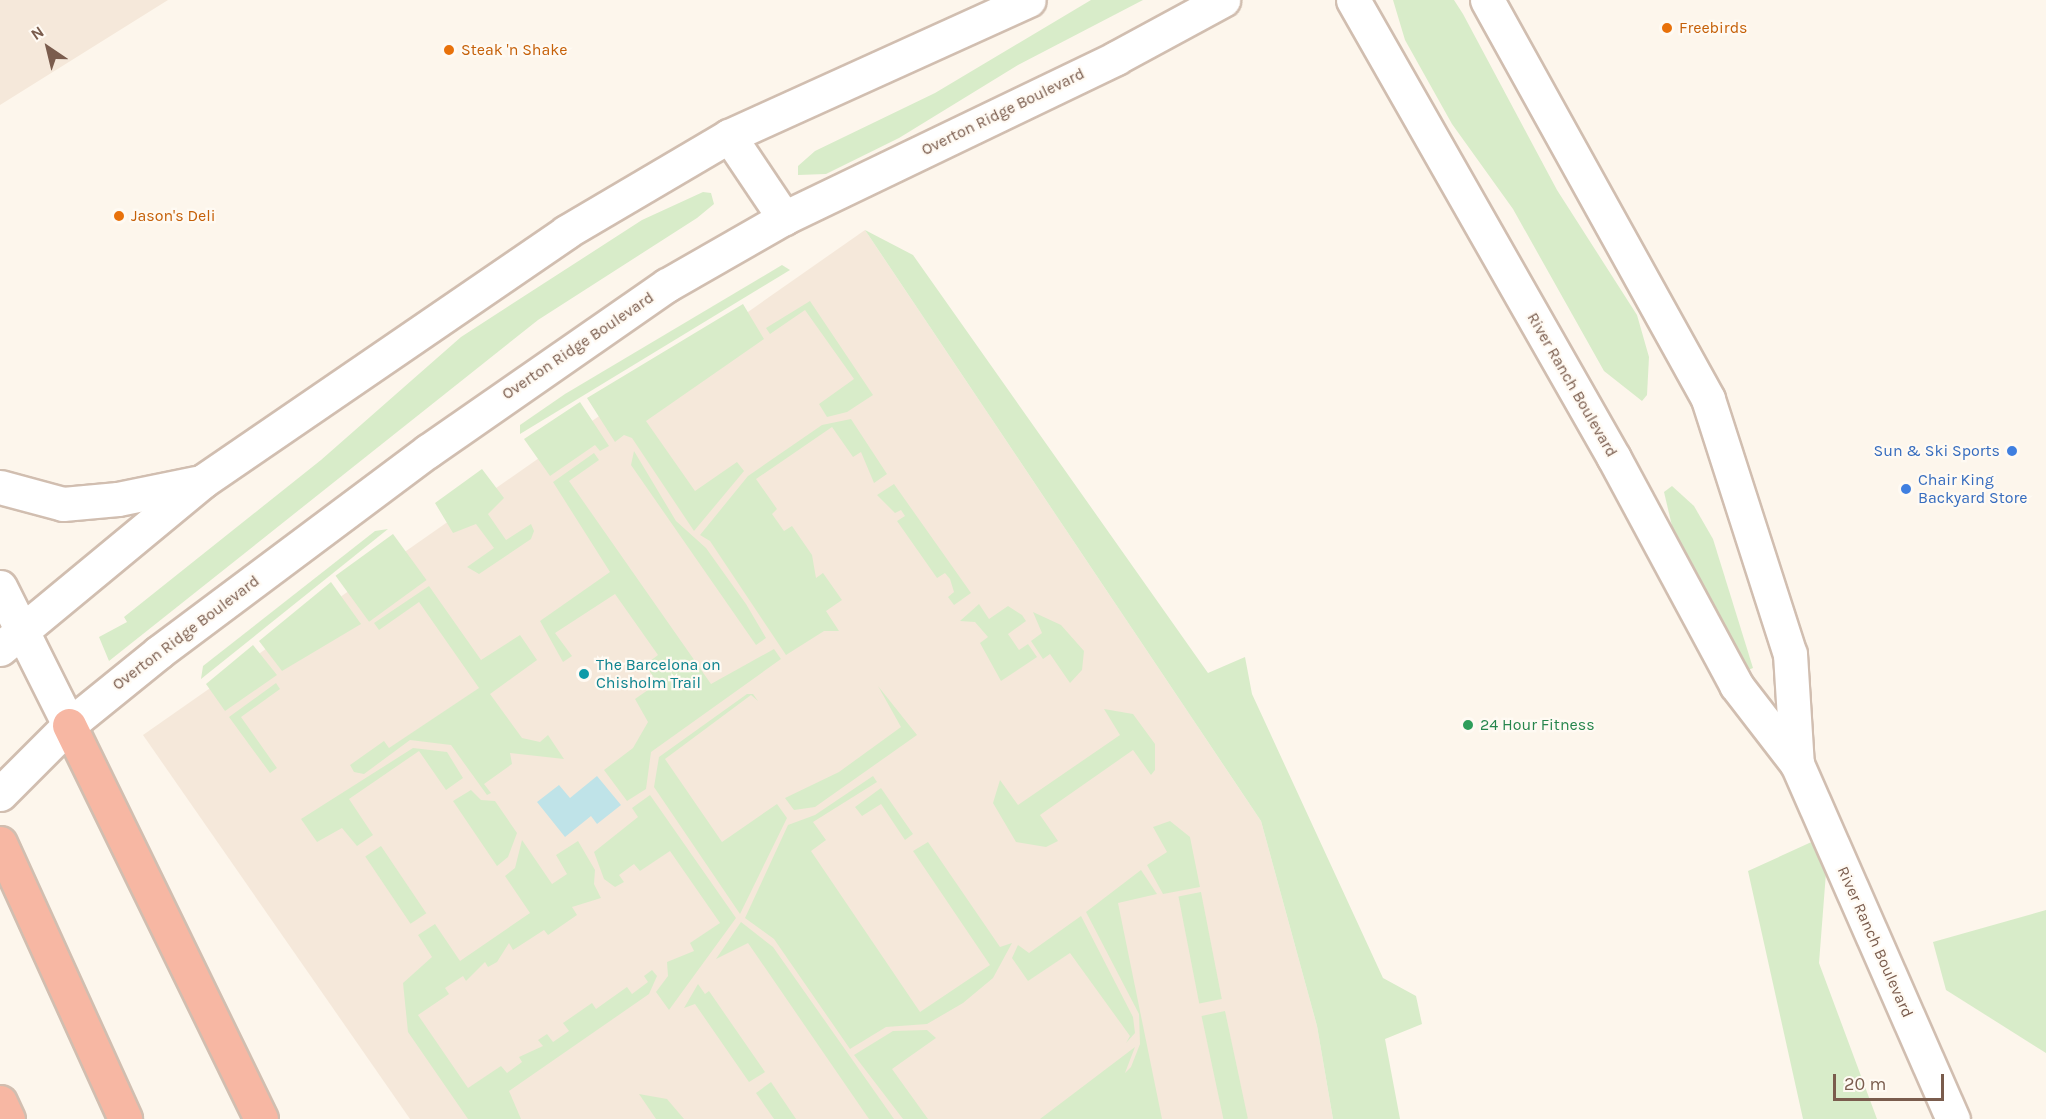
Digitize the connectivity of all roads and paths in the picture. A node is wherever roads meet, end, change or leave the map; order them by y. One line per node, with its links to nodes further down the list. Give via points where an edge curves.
1 (1029, 0): 5 (street)
2 (1223, 0): 6 (street, Overton Ridge Boulevard, via 1116,58)
3 (1353, 0): 12 (street, River Ranch Boulevard, via 1614,458 1736,685)
4 (1487, 0): 12 (street, River Ranch Boulevard, via 1708,399 1790,654)
5 (729, 136): 6 (street); 7 (street, via 454,304)
6 (784, 218): 11 (street, Overton Ridge Boulevard, via 667,285 541,370 159,651)
7 (203, 481): 8 (street, via 118,499 63,504); 10 (street)
8 (0, 487)
9 (0, 587): 10 (street)
10 (10, 639): 11 (street)
11 (69, 725): 13 (street, Overton Ridge Boulevard); 18 (highway)
12 (1797, 764): 19 (street, River Ranch Boulevard)
13 (0, 794)
14 (0, 843): 17 (highway)
15 (0, 1102): 16 (highway)
16 (9, 1119)
17 (125, 1119)
18 (261, 1119)
19 (1953, 1119)

